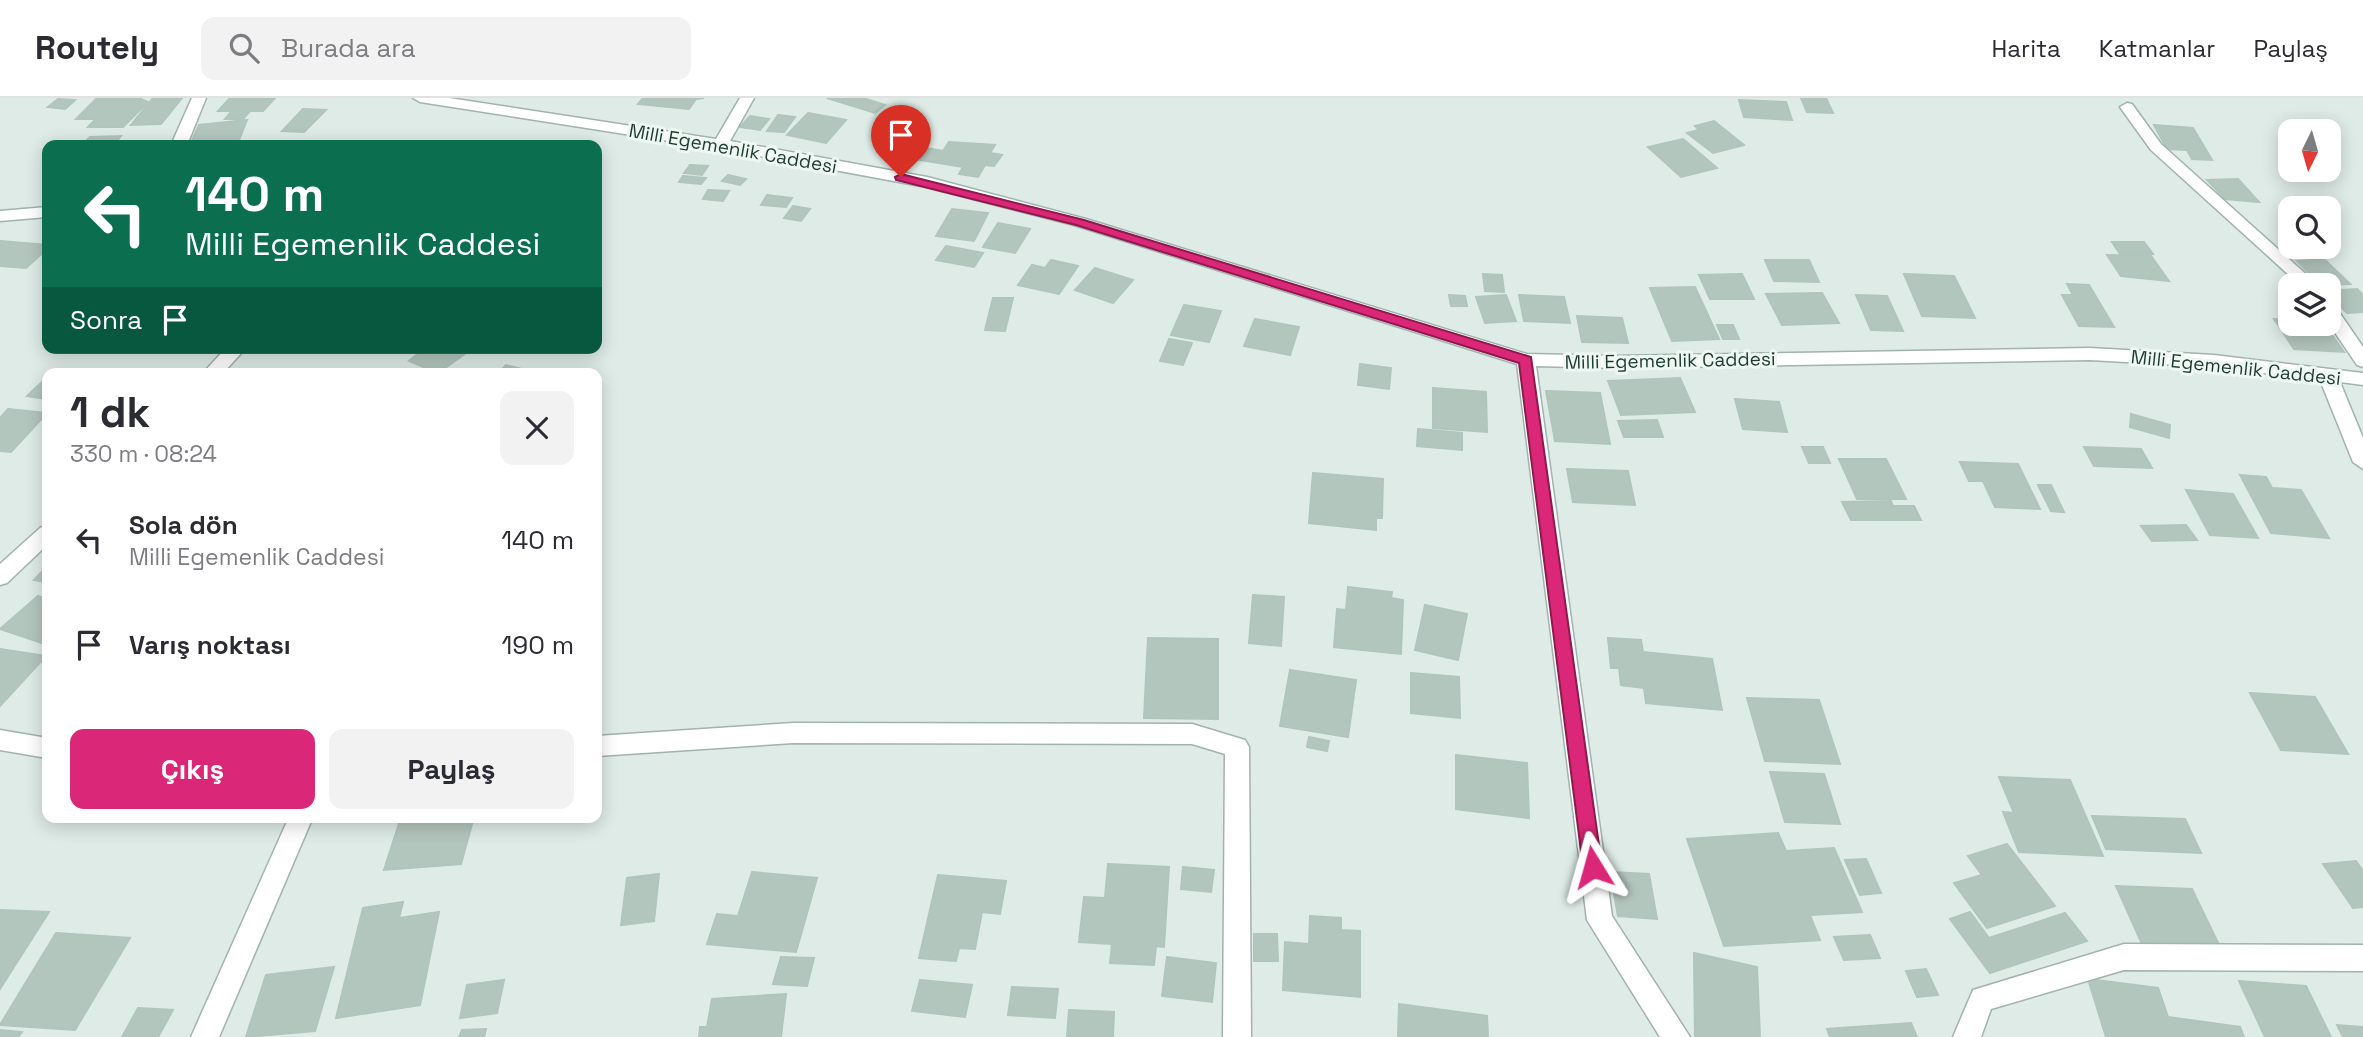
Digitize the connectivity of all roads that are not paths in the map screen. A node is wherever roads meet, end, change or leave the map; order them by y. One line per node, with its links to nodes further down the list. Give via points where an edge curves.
1 (199, 98): 5 (street)
2 (420, 98): 6 (street, Milli Egemenlik Caddesi)
3 (747, 98): 6 (street)
4 (2127, 107): 9 (street, via 2156,147)
5 (181, 140)
6 (720, 144): 12 (street, Milli Egemenlik Caddesi, via 926,182 1080,222)
7 (42, 212): 8 (street)
8 (0, 216)
9 (2297, 273)
10 (2341, 328): 13 (street)
11 (231, 354): 14 (street)
12 (1526, 360): 15 (street, Milli Egemenlik Caddesi, via 2090,354 2214,361); 27 (street, via 1600,920)
13 (2363, 360)
14 (217, 368)
15 (2328, 376): 16 (street, Milli Egemenlik Caddesi); 17 (street)
16 (2363, 379)
17 (2363, 462)
18 (42, 538): 19 (street)
19 (0, 577)
20 (0, 740): 22 (street)
21 (602, 746): 26 (street, via 793,733 1165,733 1192,734 1237,747)
22 (42, 747)
23 (298, 823): 25 (street)
24 (2363, 958): 28 (street, via 2124,957 1982,999)
25 (205, 1037)
26 (1237, 1037)
27 (1676, 1037)
28 (1967, 1037)

